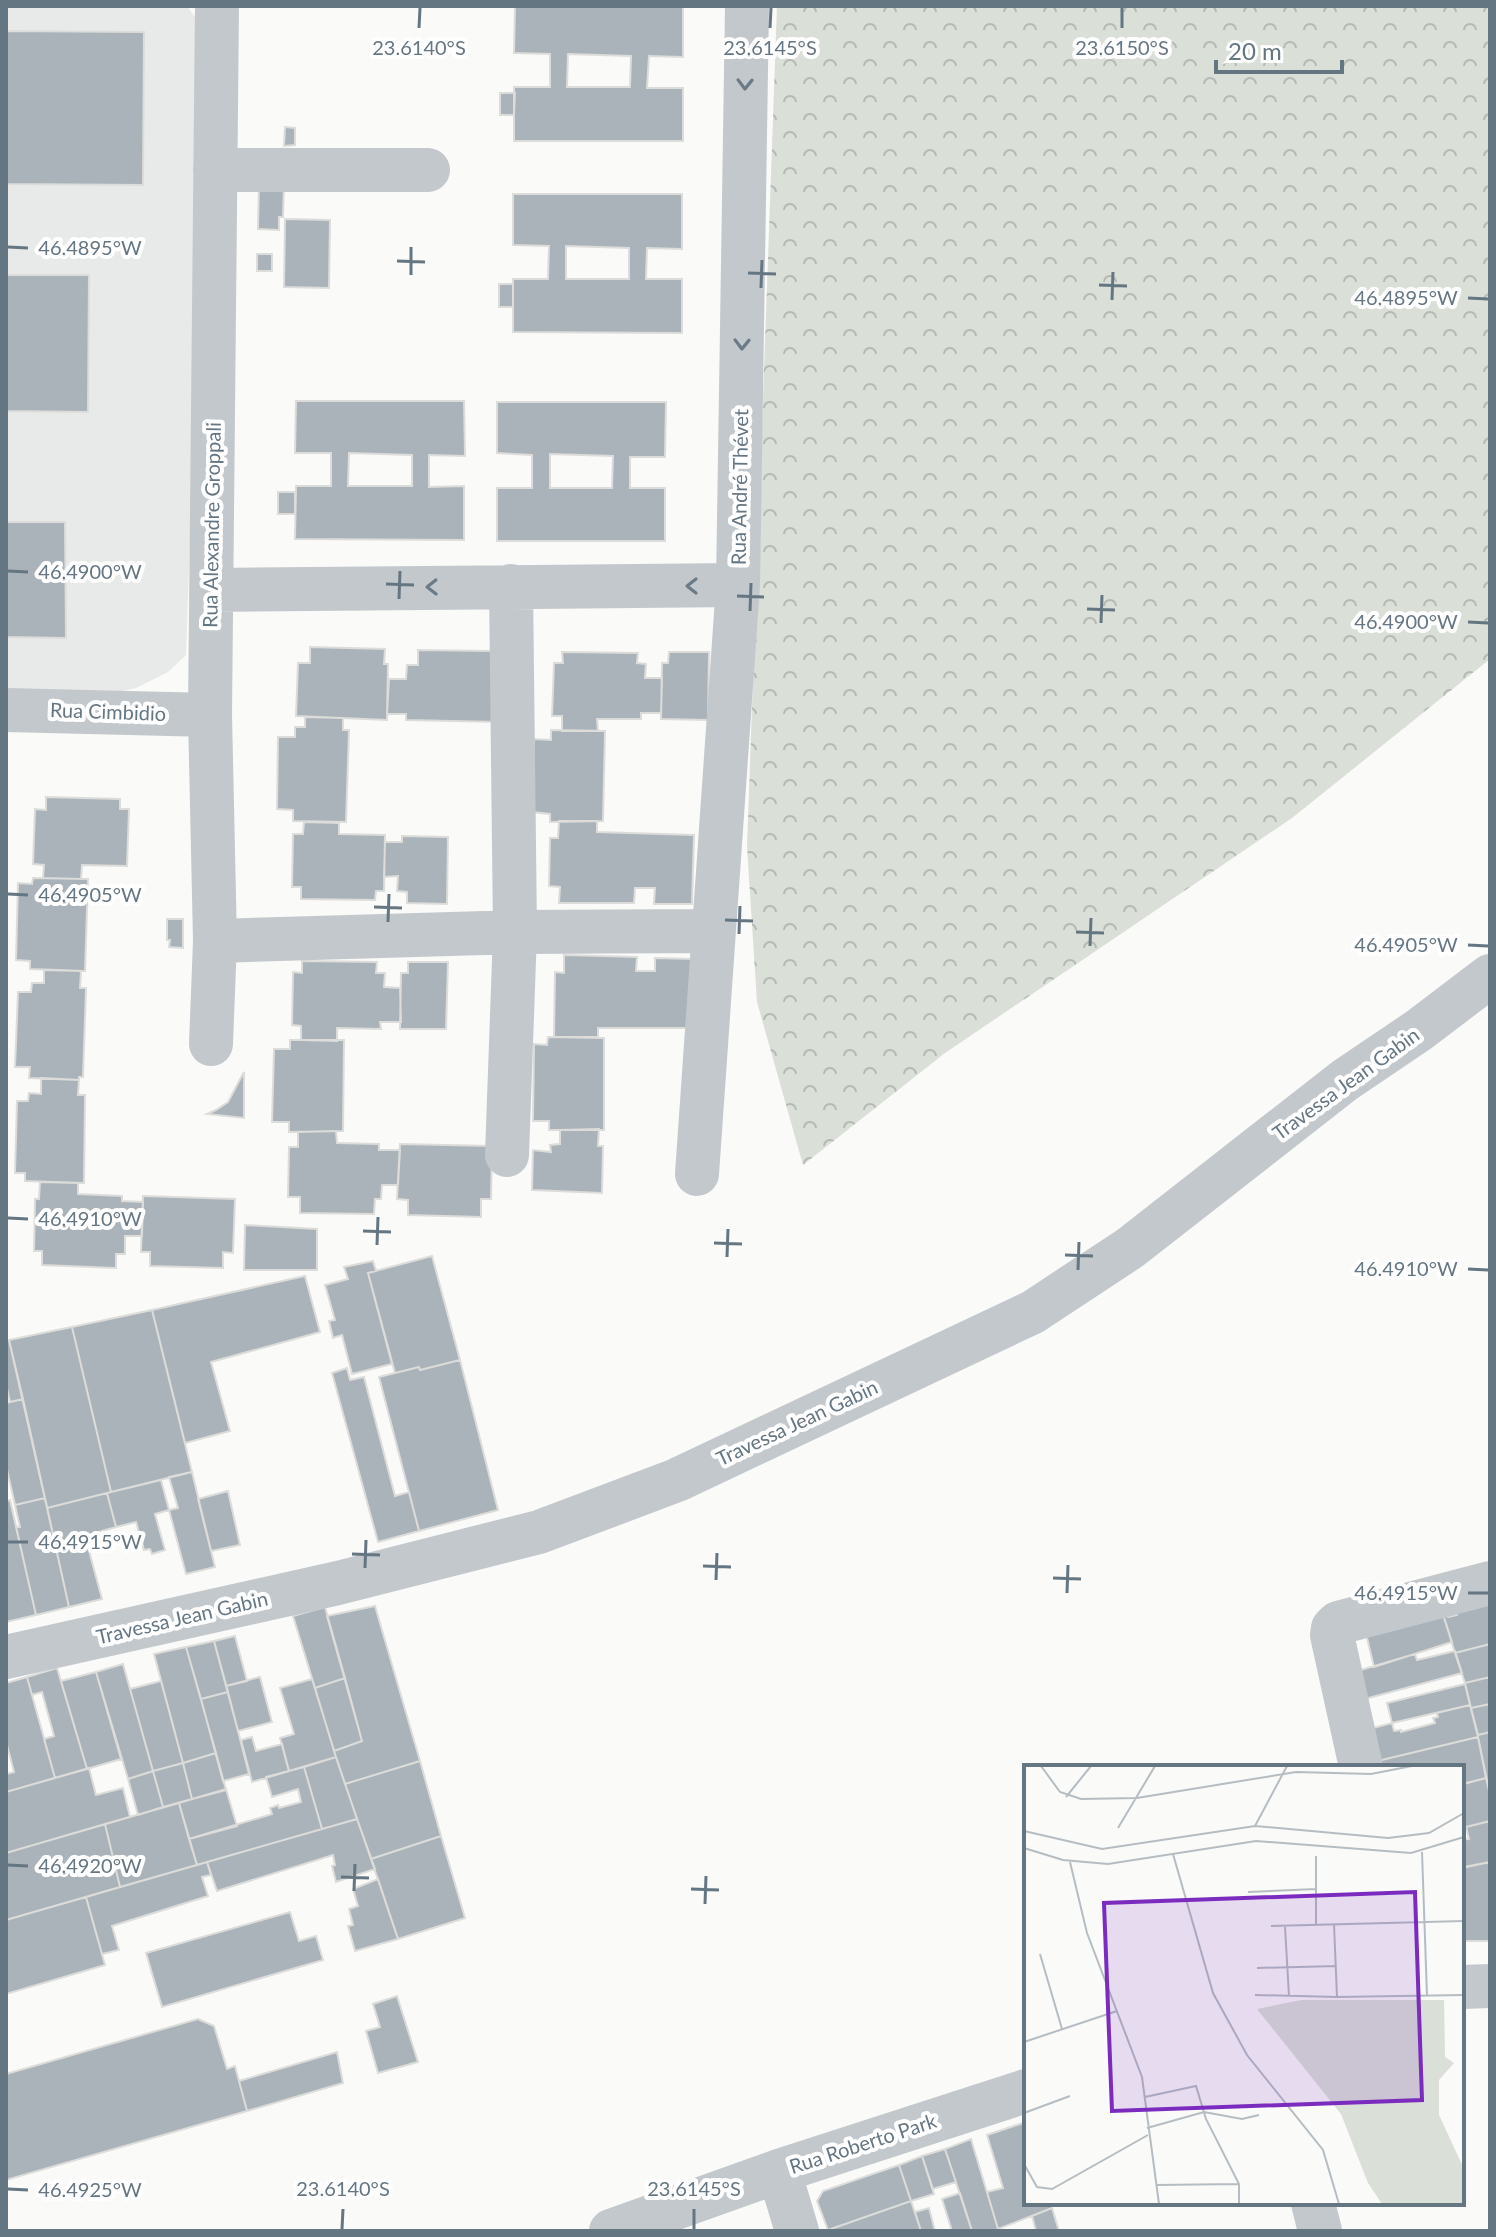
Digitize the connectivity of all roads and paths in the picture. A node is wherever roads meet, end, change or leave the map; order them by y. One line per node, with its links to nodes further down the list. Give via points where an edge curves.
1 (217, 6): 3 (street, Rua Alexandre Groppali)
2 (747, 6): 5 (street, Rua André Thévet, one-way to 5)
3 (215, 170): 4 (street); 7 (street, Rua Alexandre Groppali)
4 (428, 170)
5 (738, 585): 6 (street, Rua André Thévet, one-way to 6); 10 (street)
6 (511, 586): 7 (street, Rua André Thévet, one-way to 7); 11 (street)
7 (212, 590): 9 (street, Rua Alexandre Groppali)
8 (6, 710): 9 (street, Rua Cimbidio)
9 (210, 715): 12 (street, Rua Alexandre Groppali)
10 (713, 931): 11 (street); 16 (street)
11 (515, 932): 12 (street); 15 (street)
12 (215, 941): 14 (street, Rua Alexandre Groppali)
13 (1490, 976): 18 (street, Travessa Jean Gabin, via 1345,1080 1130,1248 1033,1312 690,1473 539,1532)
14 (211, 1044)
15 (507, 1155)
16 (697, 1174)
17 (1490, 1583): 19 (street, via 1333,1628)
18 (6, 1657)
19 (1361, 1765)
20 (1490, 1986): 21 (street)
21 (1464, 1987)
22 (1024, 2092): 23 (street, Rua Roberto Park)
23 (779, 2171): 25 (street, Rua Roberto Park); 26 (street)
24 (1314, 2205): 27 (street)
25 (611, 2231)
26 (797, 2231)
27 (1320, 2231)

